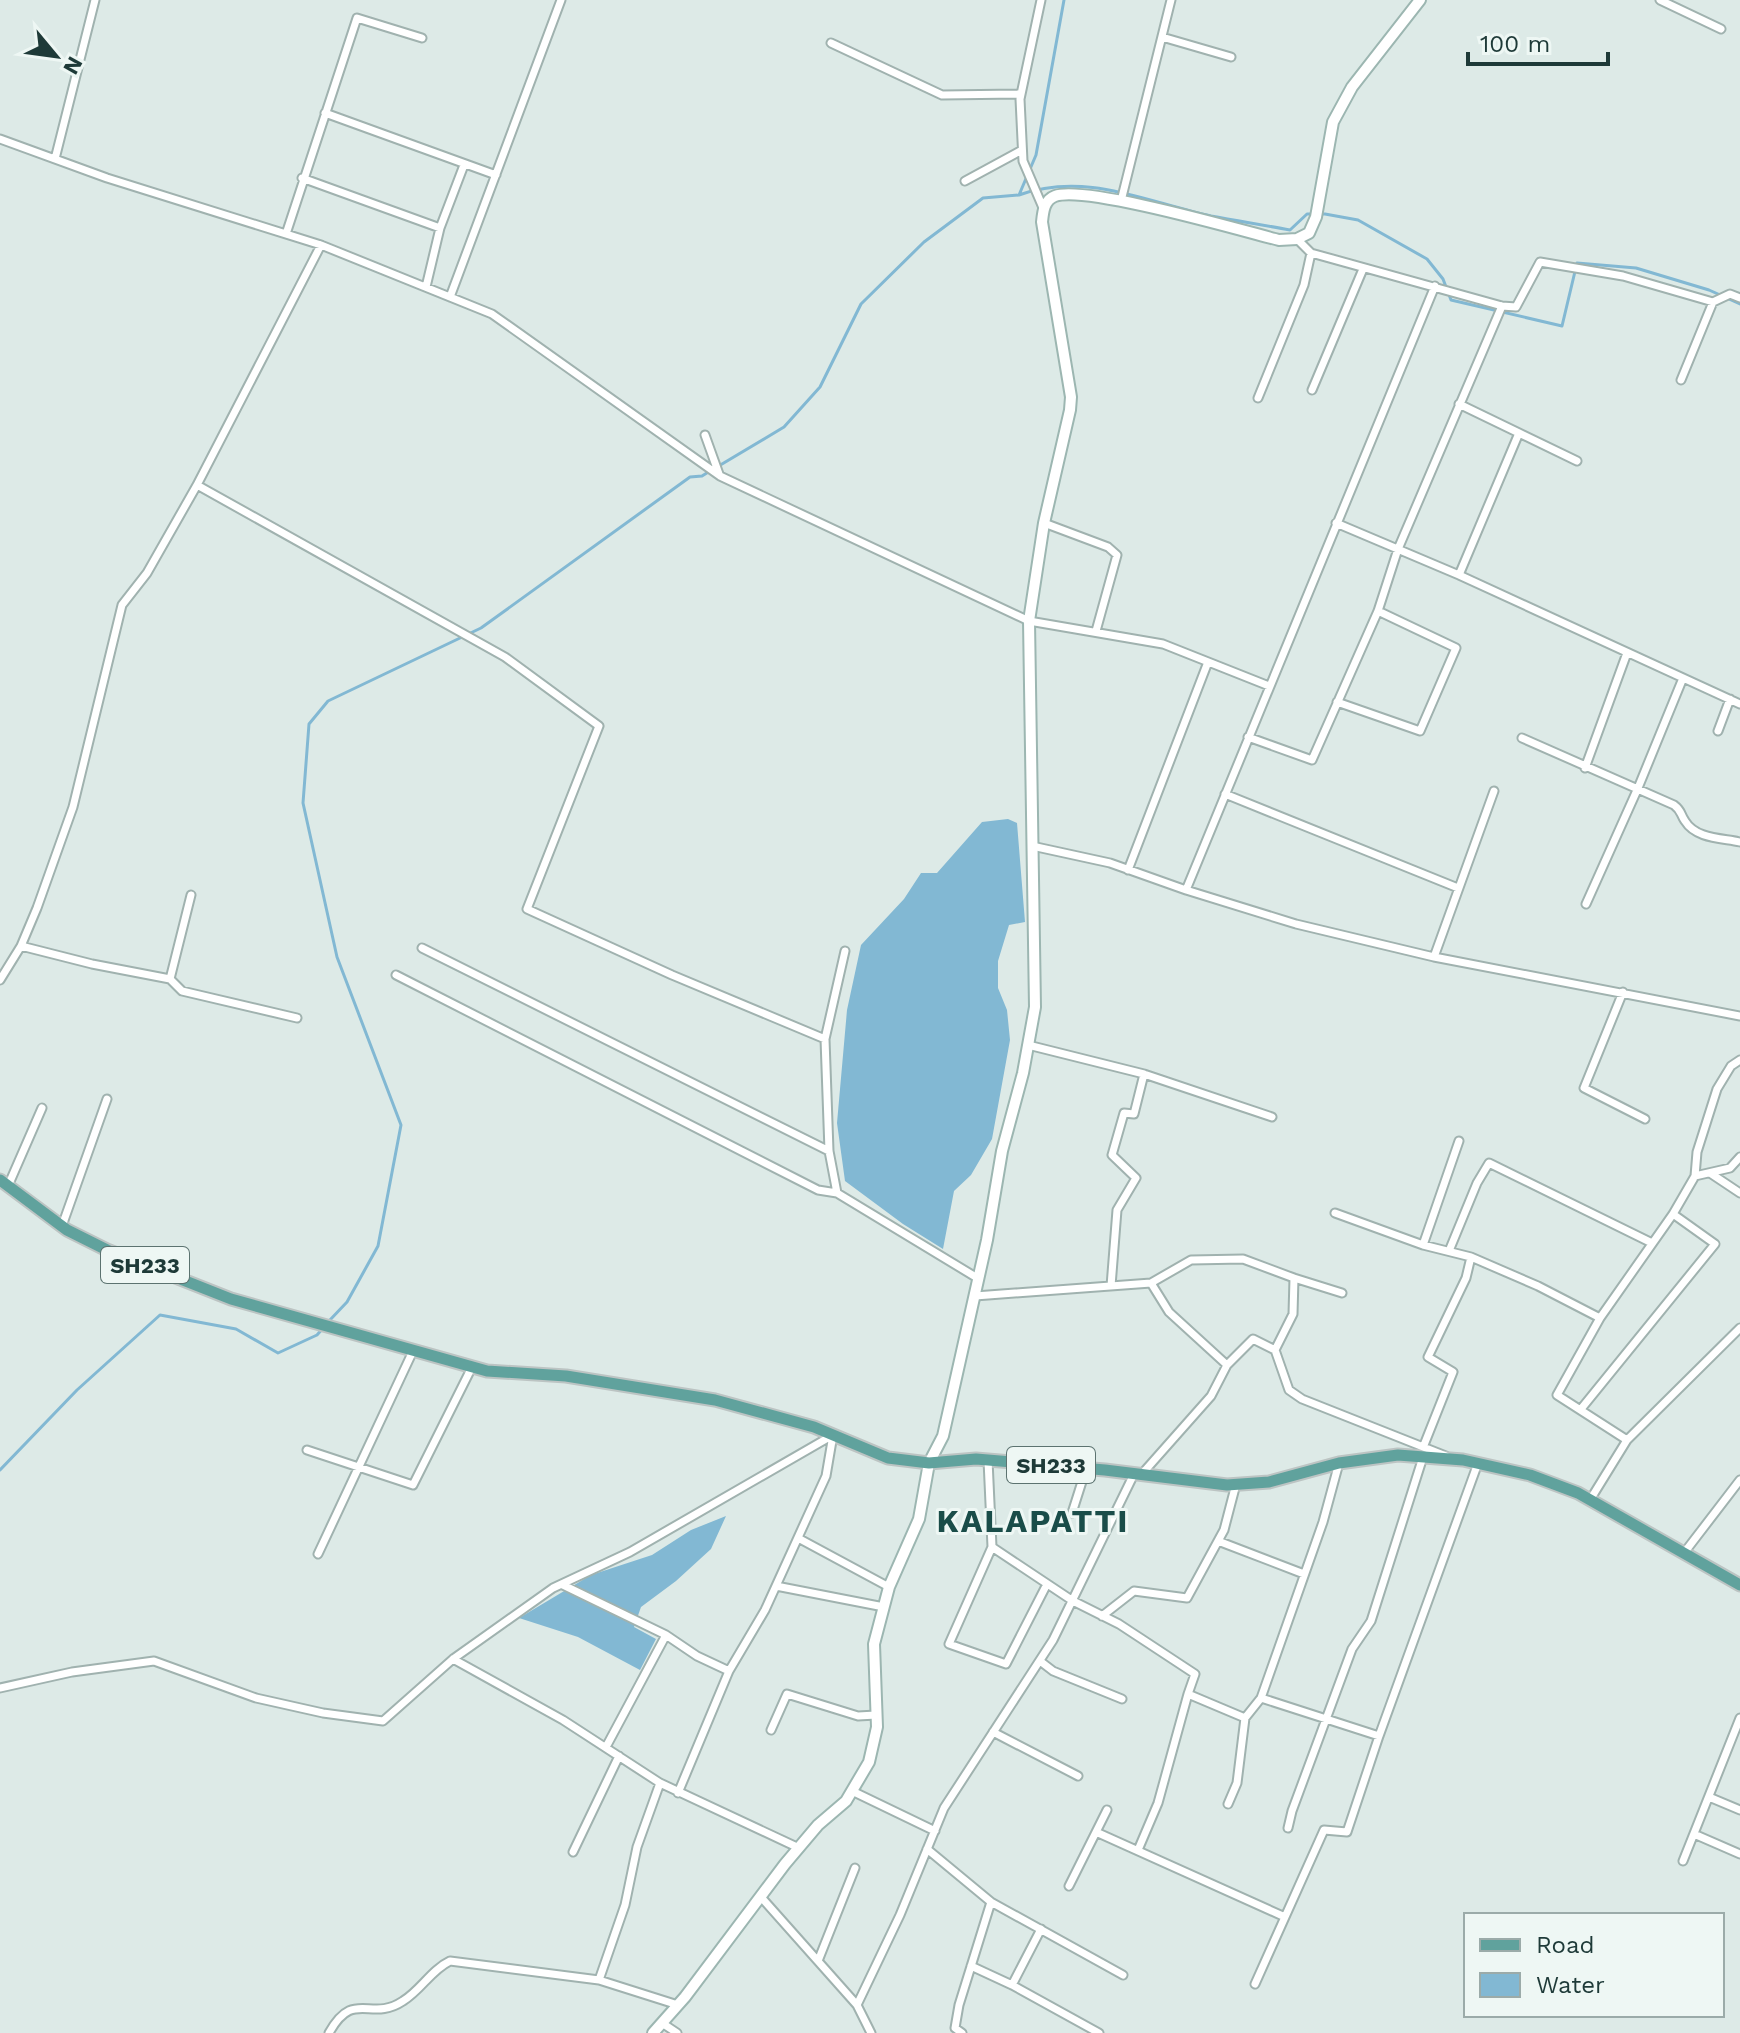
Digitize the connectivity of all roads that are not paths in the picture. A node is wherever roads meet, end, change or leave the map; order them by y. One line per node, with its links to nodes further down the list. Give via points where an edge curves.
1 (95, 0): 16 (street)
2 (561, 0): 18 (street)
3 (1041, 0): 12 (street)
4 (1171, 0): 8 (street)
5 (1420, 0): 25 (main road, via 1352,87 1333,122 1316,213 1309,233)
6 (1660, 0): 7 (street)
7 (1721, 29)
8 (1162, 37): 11 (street); 21 (street)
9 (422, 38): 13 (street, via 357,18)
10 (831, 43): 12 (street, via 942,95)
11 (1231, 57)
12 (1020, 94): 15 (street)
13 (325, 113): 17 (street); 19 (street)
14 (0, 139): 16 (street)
15 (1022, 150): 20 (street); 22 (street)
16 (55, 159): 24 (street)
17 (464, 165): 18 (street); 23 (street)
18 (496, 175): 31 (street)
19 (302, 178): 23 (street); 24 (street)
20 (965, 181)
21 (1122, 195): 22 (main road, via 1057,195); 25 (main road, via 1279,240)
22 (1044, 210): 44 (main road, via 1071,397)
23 (440, 228): 29 (street)
24 (286, 234): 26 (street)
25 (1297, 239): 27 (street)
26 (321, 245): 29 (street); 43 (street)
27 (1311, 253): 28 (street); 37 (street, via 1304,285)
28 (1363, 269): 30 (street); 36 (street)
29 (426, 287): 31 (street)
30 (1439, 287): 34 (street); 45 (street)
31 (450, 297): 42 (street, via 492,314)
32 (1740, 298): 33 (street)
33 (1716, 300): 34 (street, via 1540,262 1516,307); 35 (street)
34 (1500, 309): 38 (street)
35 (1681, 380)
36 (1312, 390)
37 (1258, 398)
38 (1459, 404): 39 (street); 46 (street)
39 (1519, 433): 41 (street); 47 (street)
40 (705, 435): 42 (street)
41 (1577, 461)
42 (719, 475): 49 (street)
43 (197, 485): 72 (street, via 147,573 122,605 73,807); 82 (street, via 505,657 599,726 527,909)
44 (1044, 523): 49 (main road); 50 (street, via 1117,555)
45 (1336, 523): 46 (street); 54 (street)
46 (1398, 549): 47 (street); 48 (street)
47 (1459, 575): 51 (street)
48 (1378, 611): 56 (street); 56 (street, via 1456,648 1420,731)
49 (1029, 621): 50 (street); 66 (main road)
50 (1096, 631): 52 (street, via 1163,644)
51 (1627, 653): 53 (street); 61 (street)
52 (1208, 662): 54 (street); 67 (street)
53 (1683, 678): 55 (street); 62 (street)
54 (1269, 686): 59 (street)
55 (1730, 699): 57 (street); 58 (street)
56 (1337, 702): 59 (street, via 1312,760)
57 (1740, 704)
58 (1718, 731)
59 (1248, 737): 64 (street)
60 (1522, 738): 61 (street)
61 (1585, 768): 62 (street)
62 (1638, 788): 65 (street, via 1682,810 1685,822 1696,831); 71 (street)
63 (1494, 791): 68 (street)
64 (1225, 794): 68 (street); 69 (street)
65 (1740, 842)
66 (1032, 846): 67 (street); 83 (main road, via 1035,1007)
67 (1128, 870): 69 (street)
68 (1458, 888): 75 (street)
69 (1186, 890): 75 (street, via 1296,924)
70 (191, 895): 77 (street)
71 (1586, 904)
72 (21, 946): 77 (street); 78 (street)
73 (422, 948): 91 (street)
74 (845, 951): 82 (street)
75 (1434, 957): 79 (street)
76 (396, 975): 96 (street, via 818,1190)
77 (170, 979): 81 (street, via 182,991)
78 (0, 980)
79 (1623, 992): 80 (street); 89 (street, via 1584,1088)
80 (1740, 1016)
81 (297, 1018)
82 (825, 1039): 91 (street)
83 (1028, 1045): 85 (street); 106 (main road)
84 (1740, 1060): 94 (street, via 1717,1089)
85 (1144, 1074): 88 (street); 108 (street, via 1134,1114 1124,1113 1112,1155 1136,1178 1117,1210)
86 (107, 1099): 100 (street)
87 (42, 1108): 95 (street)
88 (1272, 1117)
89 (1645, 1119)
90 (1459, 1141): 102 (street)
91 (829, 1151): 96 (street)
92 (1740, 1157): 93 (street, via 1730,1168)
93 (1710, 1173): 94 (street); 97 (street)
94 (1695, 1176): 99 (street)
95 (4, 1183): 100 (main road, SH233)
96 (837, 1193): 106 (street)
97 (1740, 1193)
98 (1335, 1213): 102 (street)
99 (1673, 1214): 101 (street); 117 (street, via 1715,1244)
100 (62, 1226): 114 (main road, SH233, via 107,1250 231,1299)
101 (1652, 1243): 103 (street, via 1489,1163); 111 (street)
102 (1423, 1245): 103 (street)
103 (1449, 1251): 104 (street)
104 (1471, 1257): 111 (street); 121 (street, via 1428,1357 1453,1372)
105 (1294, 1278): 107 (street, via 1243,1259 1191,1260); 109 (street); 113 (street, via 1293,1314)
106 (979, 1279): 110 (main road)
107 (1151, 1283): 108 (street); 115 (street, via 1169,1312)
108 (1111, 1286): 110 (street)
109 (1342, 1293)
110 (975, 1296): 123 (main road, via 943,1436)
111 (1600, 1318): 117 (street, via 1557,1395)
112 (1740, 1328): 119 (street)
113 (1275, 1350): 115 (street, via 1253,1339); 121 (street, via 1289,1390 1302,1399)
114 (413, 1351): 116 (main road, SH233); 126 (street)
115 (1227, 1365): 128 (street, via 1211,1396)
116 (472, 1367): 118 (main road, SH233, via 715,1400); 126 (street, via 413,1485)
117 (1581, 1409): 119 (street)
118 (833, 1435): 123 (main road, SH233, via 888,1458); 133 (street, via 826,1476); 140 (street)
119 (1627, 1440): 131 (street)
120 (307, 1450): 126 (street)
121 (1423, 1451): 124 (main road, SH233); 125 (main road, SH233); 158 (street, via 1371,1621 1352,1649)
122 (988, 1460): 123 (main road, SH233); 127 (main road, SH233); 135 (street)
123 (929, 1463): 143 (main road, via 919,1519)
124 (1339, 1463): 130 (main road, SH233, via 1269,1482); 138 (street)
125 (1478, 1463): 131 (main road, SH233, via 1530,1475); 161 (street)
126 (358, 1469): 137 (street)
127 (1086, 1469): 128 (main road, SH233); 132 (street)
128 (1138, 1474): 130 (main road, SH233); 144 (street)
129 (1740, 1480): 136 (street)
130 (1236, 1484): 134 (street)
131 (1590, 1500): 136 (main road, SH233)
132 (1072, 1513)
133 (798, 1538): 142 (street); 143 (street)
134 (1218, 1541): 138 (street); 146 (street, via 1187,1598 1134,1591)
135 (992, 1547): 139 (street); 139 (street, via 949,1644 1006,1664)
136 (1684, 1553): 141 (main road, SH233)
137 (318, 1554)
138 (1304, 1574): 153 (street)
139 (1047, 1584): 144 (street)
140 (563, 1585): 147 (street); 148 (street)
141 (1740, 1585)
142 (776, 1586): 145 (street); 150 (street)
143 (889, 1587): 145 (main road)
144 (1073, 1601): 146 (street); 149 (street)
145 (884, 1607): 155 (main road, via 874,1644)
146 (1102, 1616): 152 (street, via 1195,1674)
147 (666, 1635): 150 (street); 162 (street)
148 (453, 1659): 151 (street, via 383,1721 256,1698 154,1661); 162 (street)
149 (1040, 1661): 154 (street); 160 (street)
150 (729, 1671): 167 (street)
151 (0, 1688)
152 (1188, 1694): 156 (street); 178 (street, via 1158,1803)
153 (1261, 1698): 156 (street); 158 (street)
154 (1122, 1699)
155 (876, 1715): 159 (street, via 858,1716 787,1694); 166 (main road, via 869,1762)
156 (1245, 1718): 169 (street, via 1237,1783)
157 (1740, 1718): 168 (street)
158 (1326, 1719): 161 (street); 172 (street)
159 (771, 1730)
160 (993, 1732): 164 (street); 173 (street)
161 (1379, 1736): 186 (street, via 1347,1832 1324,1830)
162 (606, 1747): 163 (street)
163 (619, 1756): 165 (street); 179 (street)
164 (1078, 1776)
165 (660, 1783): 167 (street); 191 (street)
166 (852, 1791): 173 (street); 176 (main road)
167 (678, 1793): 176 (street)
168 (1709, 1797): 171 (street); 175 (street)
169 (1228, 1804)
170 (1107, 1810): 174 (street)
171 (1740, 1810)
172 (1288, 1828)
173 (935, 1831): 177 (street)
174 (1096, 1832): 178 (street); 183 (street)
175 (1694, 1834): 180 (street); 181 (street)
176 (799, 1848): 184 (main road)
177 (927, 1849): 185 (street); 195 (street)
178 (1138, 1850): 186 (street)
179 (573, 1852)
180 (1740, 1854)
181 (1683, 1861)
182 (855, 1868): 188 (street)
183 (1069, 1886)
184 (761, 1897): 188 (street); 194 (main road)
185 (991, 1902): 187 (street); 189 (street)
186 (1285, 1917): 192 (street)
187 (1041, 1929): 190 (street); 193 (street)
188 (818, 1961): 195 (street)
189 (971, 1966): 193 (street); 197 (street)
190 (1123, 1975)
191 (599, 1980): 194 (street); 198 (street, via 450,1961 403,2002 381,2009 351,2008)
192 (1255, 1984)
193 (1012, 1985): 202 (street)
194 (678, 2005): 196 (main road)
195 (857, 2005): 201 (street)
196 (662, 2023): 199 (main road); 200 (street)
197 (957, 2031)
198 (329, 2033)
199 (653, 2033)
200 (677, 2033)
201 (871, 2033)
202 (1099, 2033)

